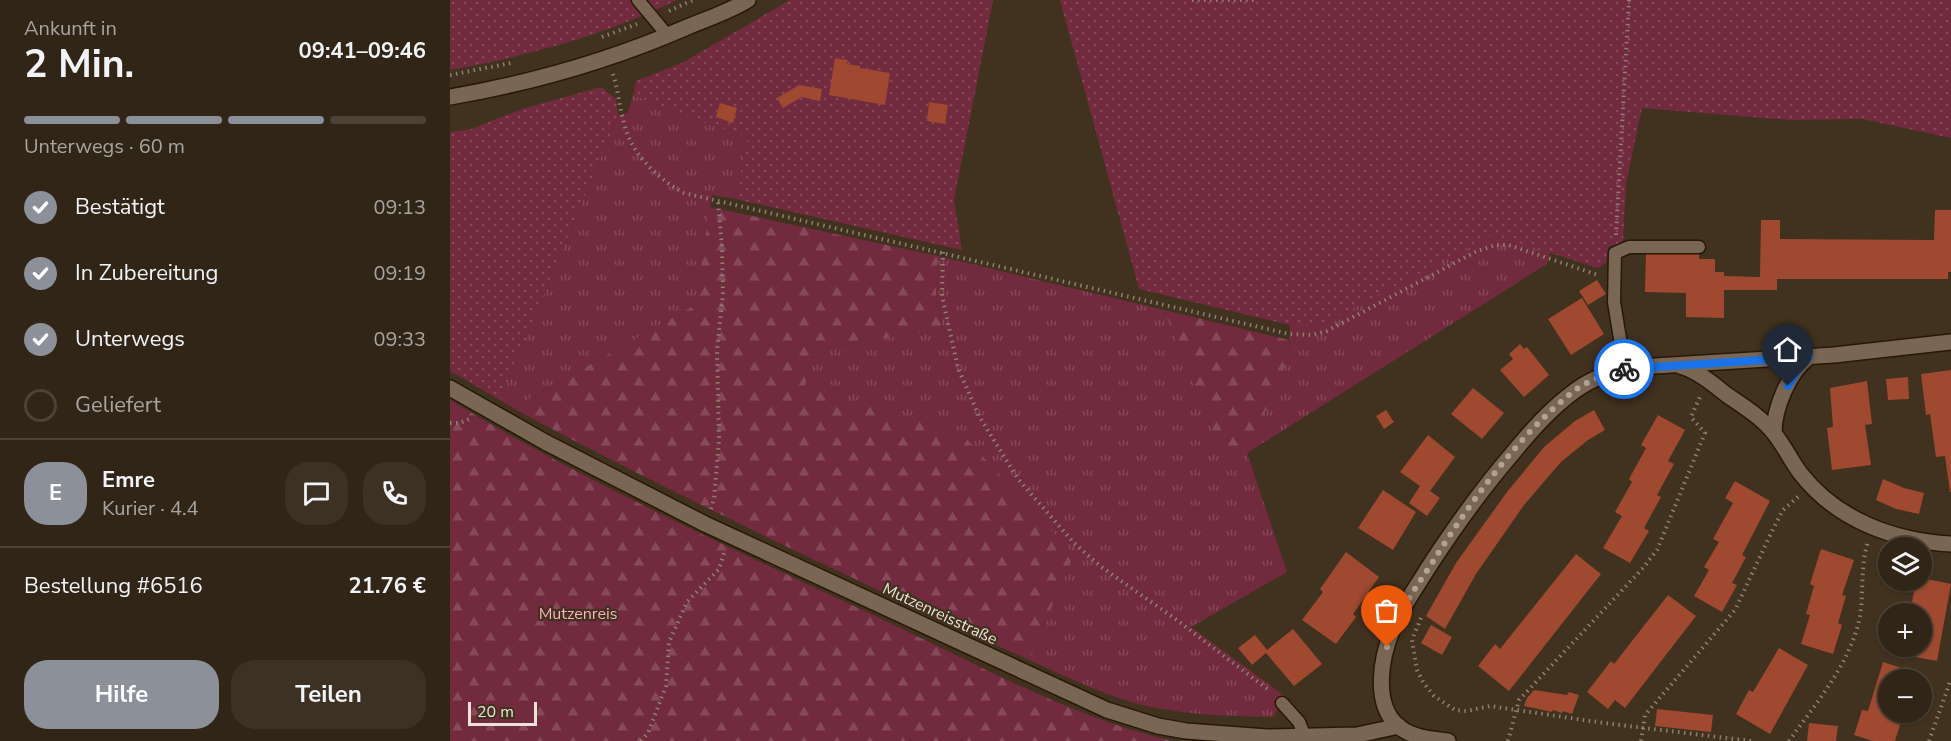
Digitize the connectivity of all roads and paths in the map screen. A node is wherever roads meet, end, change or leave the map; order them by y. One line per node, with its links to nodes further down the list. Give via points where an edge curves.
1 (638, 0): 7 (lane)
2 (693, 0): 7 (path)
3 (748, 0): 8 (street)
4 (1192, 0): 5 (path)
5 (1257, 0)
6 (1629, 0): 17 (path)
7 (653, 18): 8 (lane); 9 (path)
8 (668, 36): 10 (street)
9 (601, 38)
10 (608, 58): 13 (street, via 529,81); 14 (path, via 625,127 636,150 671,186)
11 (514, 62): 12 (path)
12 (450, 75)
13 (450, 97)
14 (718, 202): 16 (path); 27 (path, via 723,294 717,350 719,440 714,499)
15 (1699, 247): 17 (lane, via 1629,247)
16 (943, 252): 18 (path, via 1303,335 1327,331 1477,251 1496,245); 33 (path, via 942,296 958,368 979,416 1018,479 1074,543 1100,566)
17 (1615, 254): 18 (lane)
18 (1614, 281): 22 (lane)
19 (1951, 342): 20 (street)
20 (1809, 357): 21 (street); 25 (street, via 1784,394)
21 (1679, 365): 22 (street); 25 (street, via 1708,380)
22 (1625, 369): 31 (street, via 1576,390 1532,432 1476,497)
23 (450, 388): 27 (street, Mutzenreisstraße)
24 (1697, 405): 34 (path, via 1691,417 1705,433 1658,550 1537,679)
25 (1774, 433): 29 (street, via 1821,497 1858,522 1891,533)
26 (1795, 499): 36 (path, via 1773,528 1739,605 1645,715)
27 (705, 524): 28 (street, Mutzenreisstraße)
28 (729, 535): 37 (street, Mutzenreisstraße, via 1076,697 1132,719 1186,731); 38 (path, via 719,569 687,602 669,642 666,686)
29 (1951, 544)
30 (1866, 546): 43 (path, via 1861,608 1854,637 1837,672)
31 (1406, 605): 34 (path, via 1422,616 1413,636 1413,652 1419,675 1434,696 1461,711 1490,706); 35 (street, via 1392,632 1382,681 1387,712)
32 (1951, 679): 44 (path)
33 (1282, 703): 37 (lane, via 1299,722)
34 (1515, 710): 36 (path); 40 (path)
35 (1399, 726): 37 (street, Mutzenreisstraße, via 1357,735); 39 (street, via 1416,736)
36 (1643, 728): 41 (path); 42 (path)
37 (1305, 737)
38 (641, 741)
39 (1448, 741)
40 (1508, 741)
41 (1641, 741)
42 (1751, 741)
43 (1789, 741)
44 (1929, 741)

